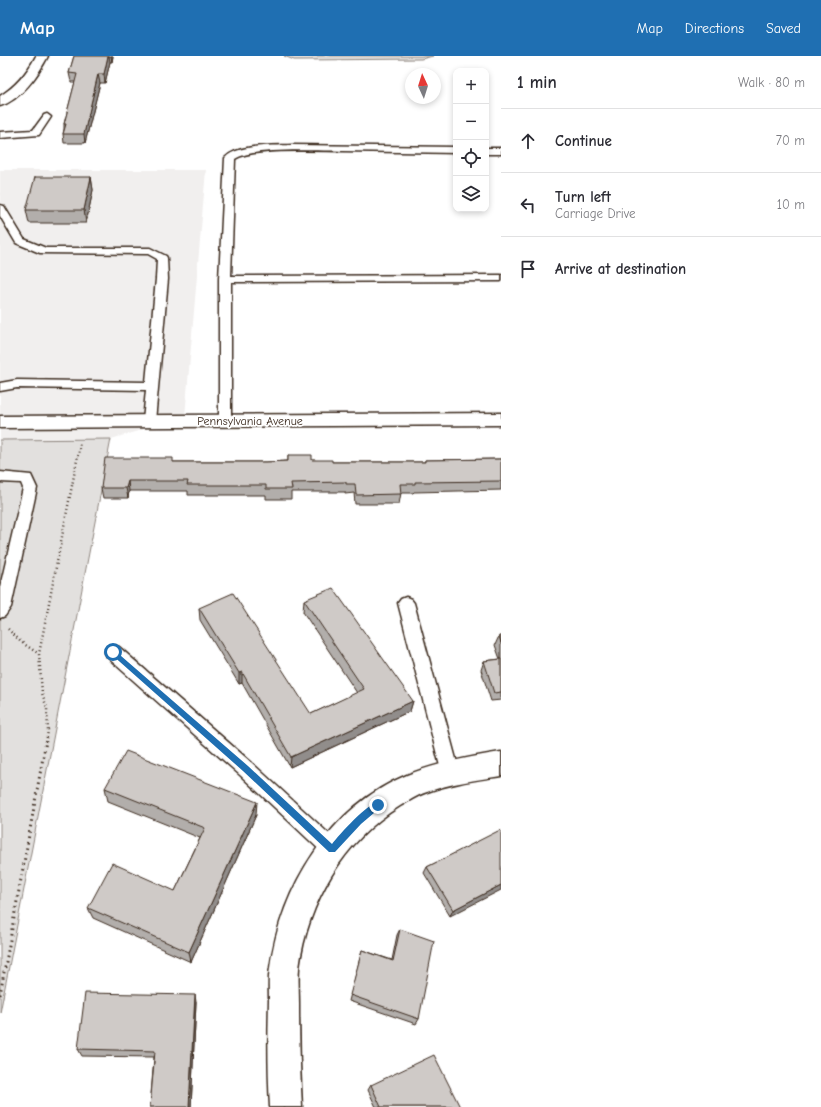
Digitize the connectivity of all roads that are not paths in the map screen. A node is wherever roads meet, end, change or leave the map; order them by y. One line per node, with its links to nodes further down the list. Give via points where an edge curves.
1 (42, 56): 2 (street, via 37,68 25,82)
2 (0, 102)
3 (47, 117): 4 (lane, via 36,133)
4 (0, 135)
5 (453, 150): 10 (lane, via 292,148 238,153 230,158)
6 (489, 151): 7 (lane)
7 (501, 151)
8 (0, 208): 11 (lane, via 20,241 44,251 150,251 162,258)
9 (501, 278): 10 (lane)
10 (225, 279): 15 (lane)
11 (152, 386): 12 (lane, via 17,384); 14 (lane)
12 (0, 387)
13 (501, 419): 15 (street, Pennsylvania Avenue)
14 (149, 421): 15 (street, Pennsylvania Avenue); 16 (street, Pennsylvania Avenue)
15 (225, 421)
16 (0, 422)
17 (0, 477): 19 (lane, via 26,478 30,488)
18 (406, 603): 22 (lane)
19 (0, 612)
20 (113, 652): 23 (lane)
21 (501, 764): 22 (street)
22 (451, 774): 23 (street, via 405,789 378,805 358,821)
23 (332, 849): 24 (street, via 317,871 300,906 289,942 285,966 283,1033)
24 (286, 1107)

